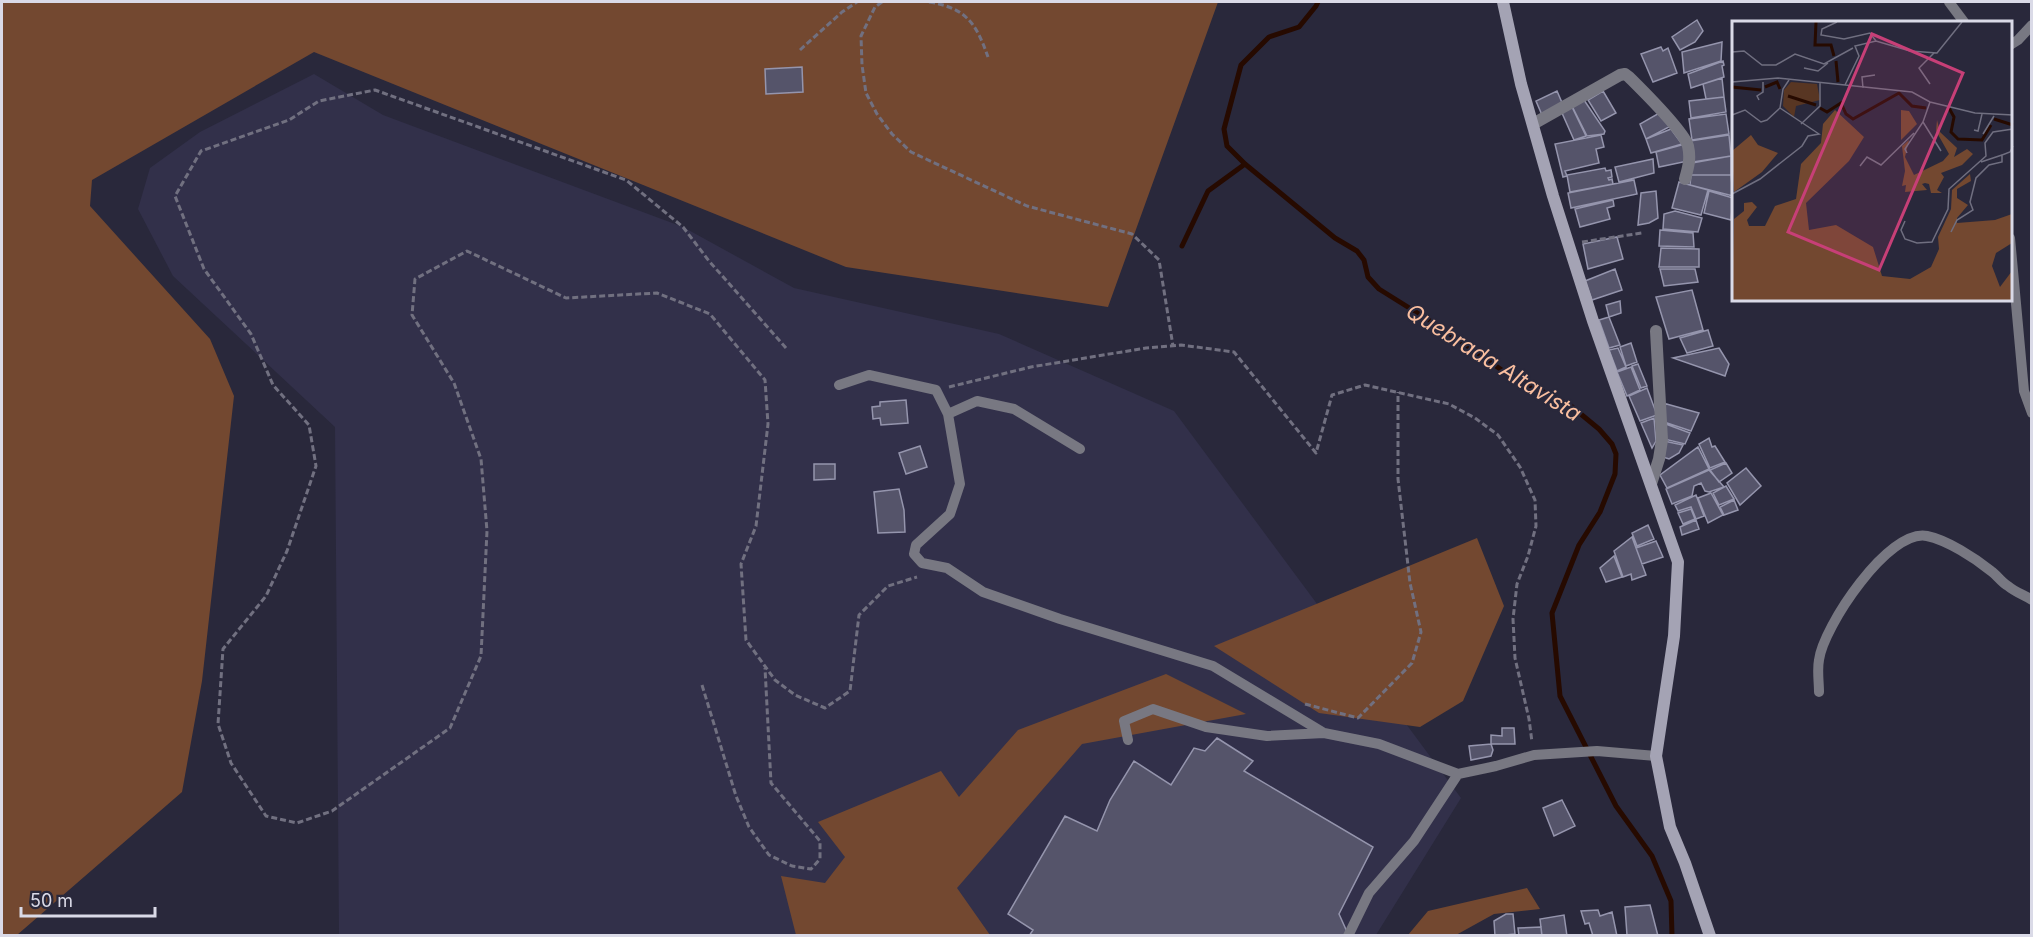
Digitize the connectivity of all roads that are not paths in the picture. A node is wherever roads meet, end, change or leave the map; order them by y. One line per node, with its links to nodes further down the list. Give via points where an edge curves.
1 (1503, 2): 6 (street)
2 (1949, 2): 3 (lane)
3 (1963, 21)
4 (2031, 25): 5 (lane)
5 (2012, 44)
6 (1533, 124): 7 (street, via 1625,74 1687,144 1690,162); 14 (street, via 1593,321)
7 (1685, 179)
8 (2012, 260): 11 (lane, via 2024,391)
9 (1656, 331): 14 (street, via 1662,440)
10 (839, 385): 12 (lane, via 869,375 936,390)
11 (2031, 413)
12 (948, 414): 13 (lane, via 977,401 1014,408); 17 (lane, via 960,484 950,514 916,545 914,554 922,563 947,568 983,592 1213,666)
13 (1080, 449)
14 (1651, 484): 19 (street, via 1678,562 1674,636)
15 (2031, 600): 16 (lane, via 1942,540 1924,535 1910,538 1869,571 1850,595 1819,659)
16 (1819, 692)
17 (1324, 733): 18 (lane, via 1267,736 1206,727 1153,709 1124,721); 20 (lane, via 1379,744)
18 (1128, 740)
19 (1656, 756): 20 (lane, via 1597,751 1534,755); 21 (street, via 1670,827)
20 (1458, 774): 22 (lane, via 1414,841 1369,893)
21 (1710, 935)
22 (1348, 936)

